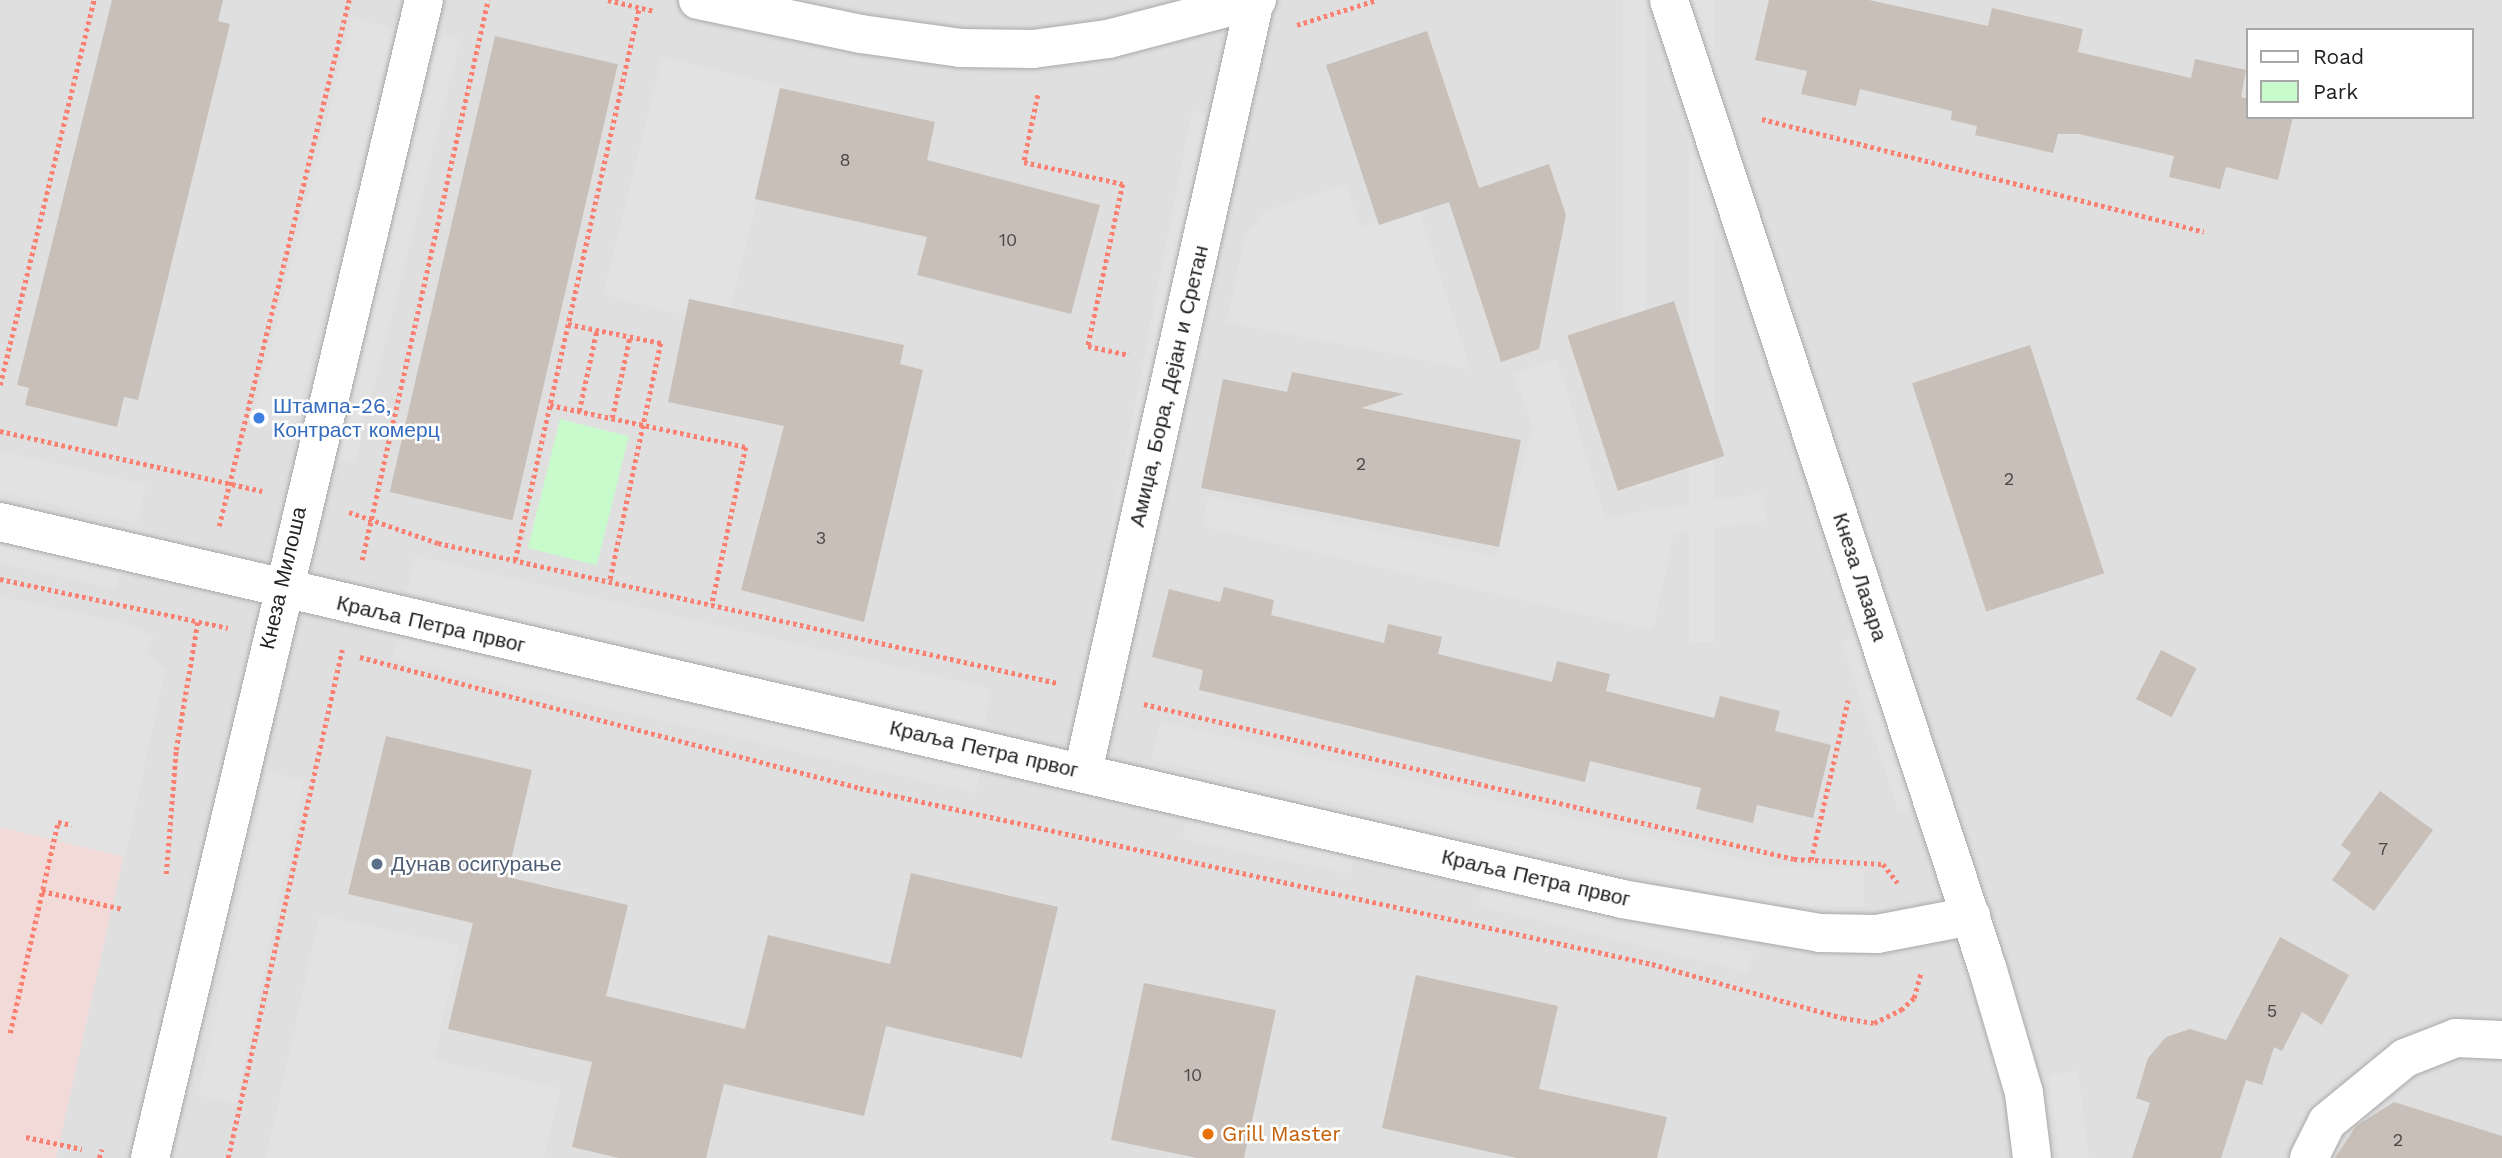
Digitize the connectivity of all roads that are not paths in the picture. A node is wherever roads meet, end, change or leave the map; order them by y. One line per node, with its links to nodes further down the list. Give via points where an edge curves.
1 (424, 0): 6 (street, Кнеза Милоша)
2 (698, 0): 3 (street, via 861,34 960,48 1033,49 1108,39)
3 (1256, 0): 7 (street, Амиџа, Бора, Дејан и Сретан)
4 (1670, 0): 8 (street, Кнеза Лазара)
5 (0, 522): 6 (street, Краља Петра првог)
6 (281, 588): 7 (street, Краља Петра првог); 10 (street, Кнеза Милоша)
7 (1083, 772): 8 (street, Краља Петра првог, via 1766,928 1877,934)
8 (1971, 916): 11 (street, Кнеза Лазара, via 2024,1093)
9 (2502, 1040): 12 (street, via 2456,1038 2405,1058 2327,1122)
10 (150, 1158)
11 (2032, 1158)
12 (2309, 1158)

